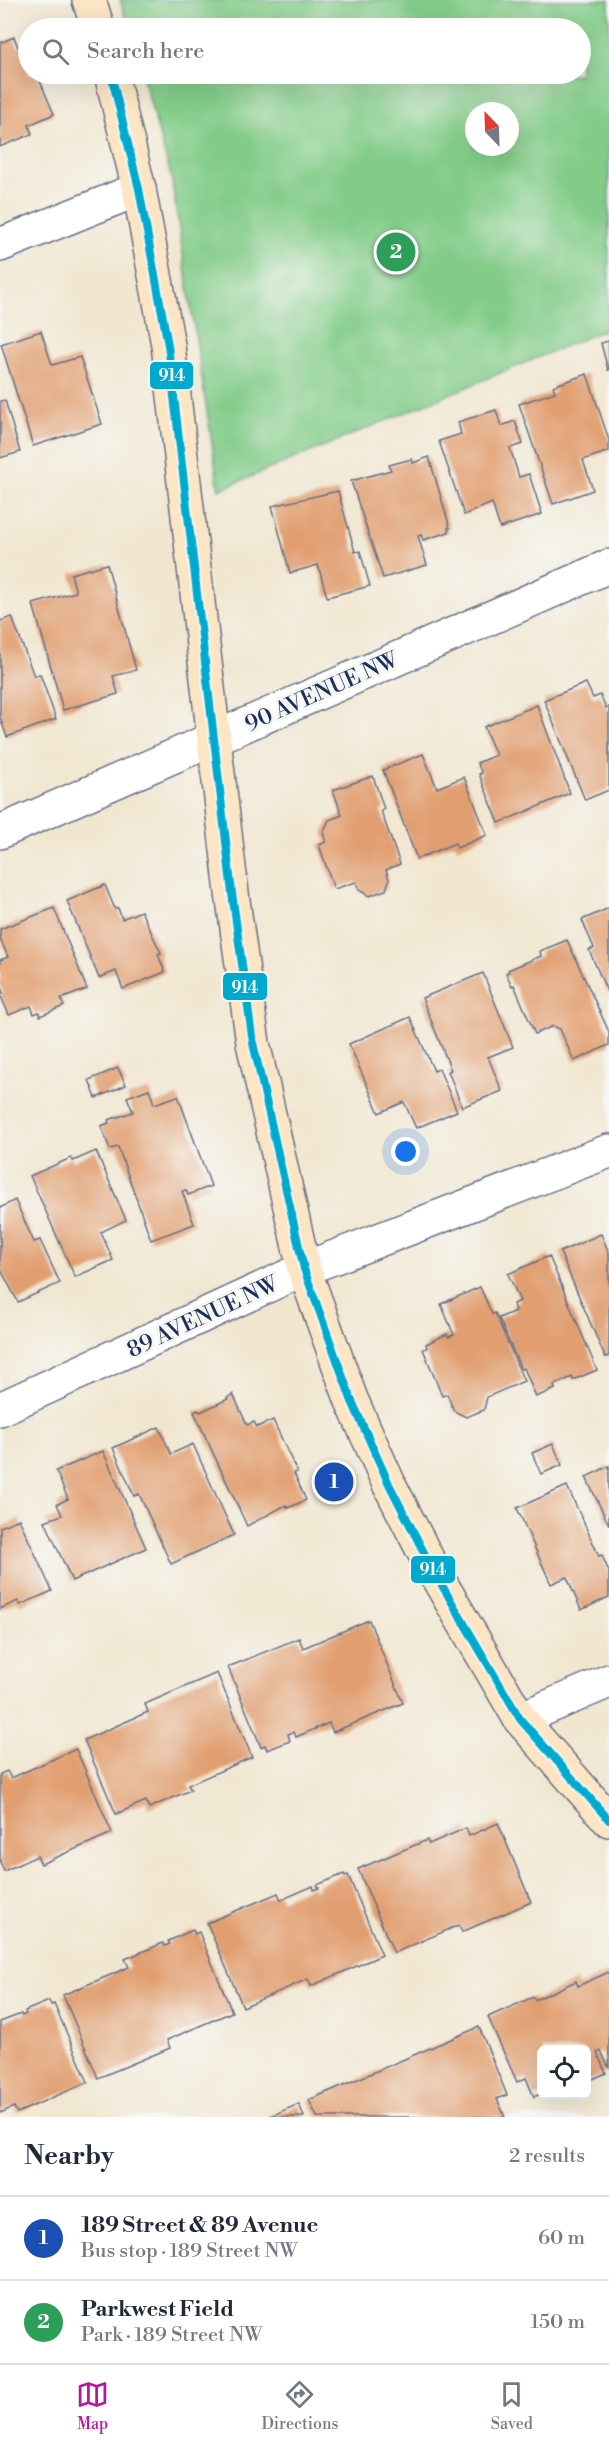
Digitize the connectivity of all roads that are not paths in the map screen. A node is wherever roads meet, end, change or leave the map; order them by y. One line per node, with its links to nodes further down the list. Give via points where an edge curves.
1 (89, 0): 2 (street)
2 (95, 18)
3 (113, 84): 4 (street)
4 (139, 189): 5 (street); 7 (street, via 168,345)
5 (0, 245)
6 (609, 566): 7 (street, 90 AVENUE NW)
7 (213, 738): 8 (street, 90 AVENUE NW); 10 (street, via 253,1043)
8 (0, 832)
9 (609, 1151): 10 (street, 89 AVENUE NW)
10 (304, 1269): 11 (street, 89 AVENUE NW); 13 (street, via 351,1399 388,1484)
11 (0, 1409)
12 (609, 1681): 13 (street)
13 (520, 1719): 14 (street)
14 (609, 1820)

